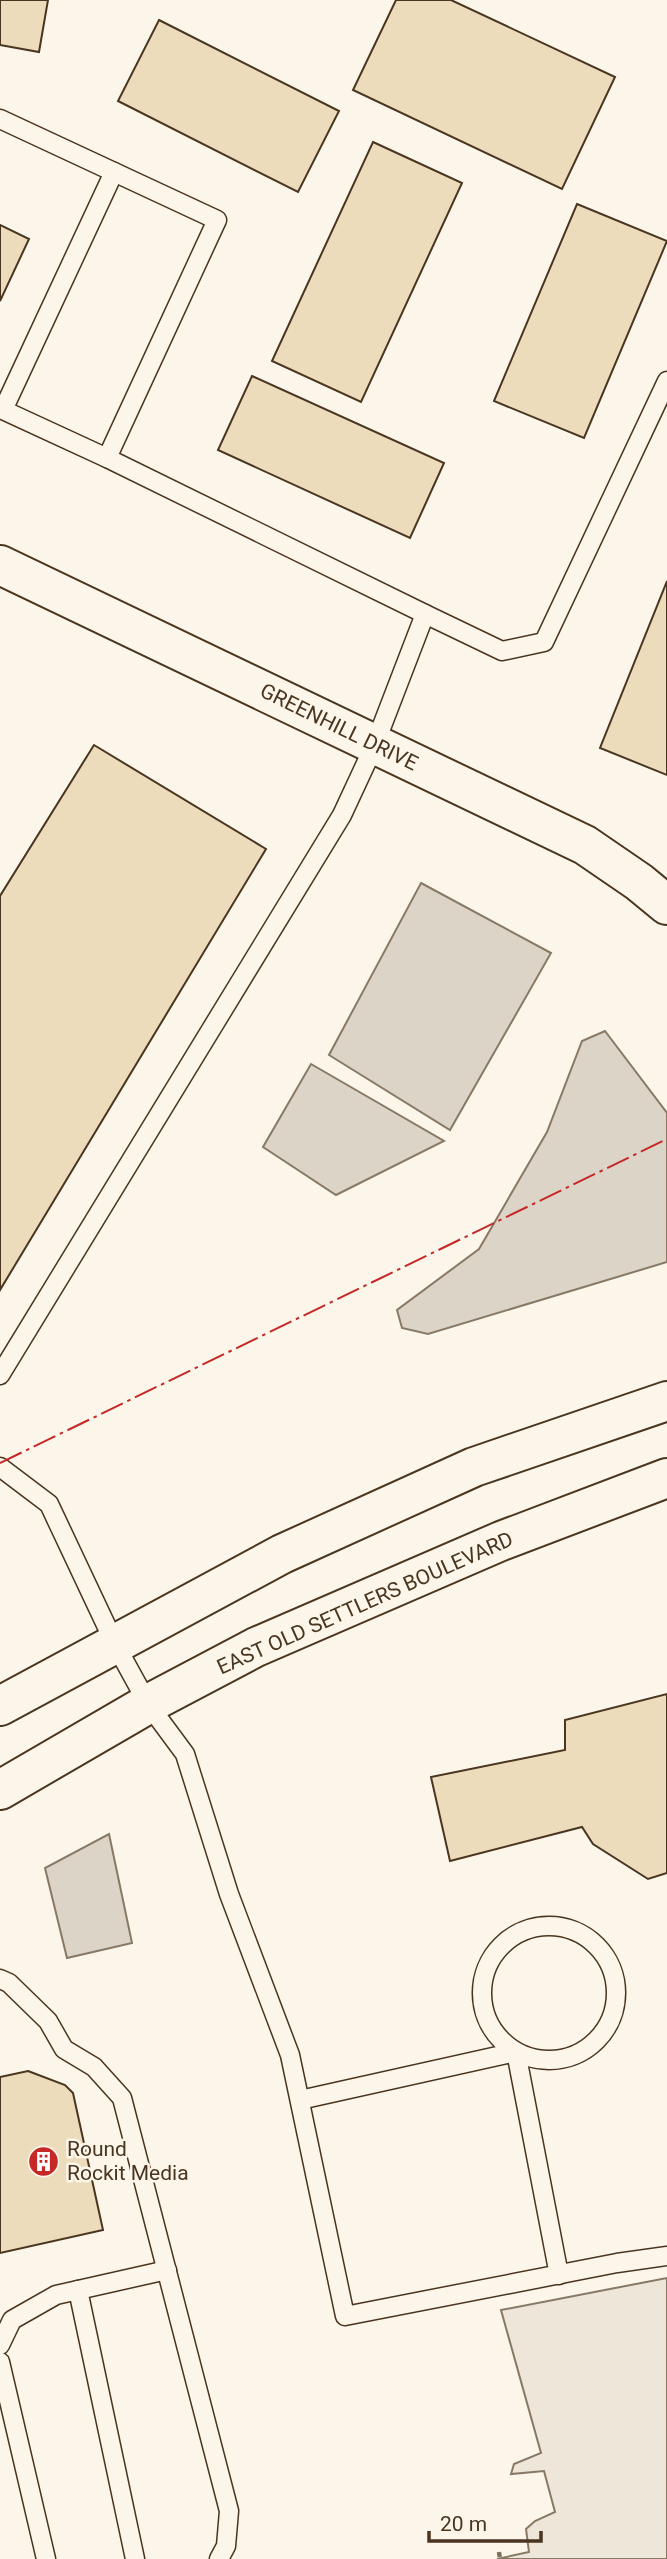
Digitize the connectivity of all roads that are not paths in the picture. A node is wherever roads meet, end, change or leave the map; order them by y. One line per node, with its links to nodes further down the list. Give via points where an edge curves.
1 (0, 118): 2 (lane)
2 (114, 172): 4 (lane, via 217,220); 4 (lane, via 3,410)
3 (667, 381): 6 (lane, via 544,642 502,651)
4 (107, 458): 6 (lane)
5 (0, 565): 7 (main road, GREENHILL DRIVE)
6 (425, 614): 7 (lane)
7 (375, 744): 8 (main road, GREENHILL DRIVE, via 585,845); 9 (lane, via 342,816)
8 (667, 905)
9 (0, 1375)
10 (667, 1401): 13 (main road, via 474,1467 282,1554)
11 (0, 1467): 13 (lane, via 49,1504)
12 (667, 1478): 14 (main road, EAST OLD SETTLERS BOULEVARD, via 502,1541 256,1647)
13 (114, 1643): 14 (lane); 15 (main road)
14 (148, 1704): 16 (main road, EAST OLD SETTLERS BOULEVARD); 19 (lane, via 185,1754 229,1894 290,2055)
15 (0, 1706)
16 (0, 1790)
17 (0, 1979): 21 (lane, via 48,2021 64,2049 93,2067 122,2098)
18 (516, 2052): 18 (lane, via 498,2039 481,1998 493,1955 528,1929 551,1926 573,1930 593,1941 607,1958 615,1979 617,2001 611,2022 598,2040 559,2060 537,2060); 19 (lane); 22 (lane)
19 (300, 2100): 22 (lane, via 345,2316)
20 (667, 2256): 22 (lane)
21 (167, 2270): 23 (lane); 28 (lane, via 229,2511 226,2546)
22 (559, 2274)
23 (78, 2290): 24 (lane, via 56,2295 12,2320); 27 (lane)
24 (0, 2345)
25 (0, 2362): 26 (lane)
26 (46, 2559)
27 (135, 2559)
28 (219, 2559)

